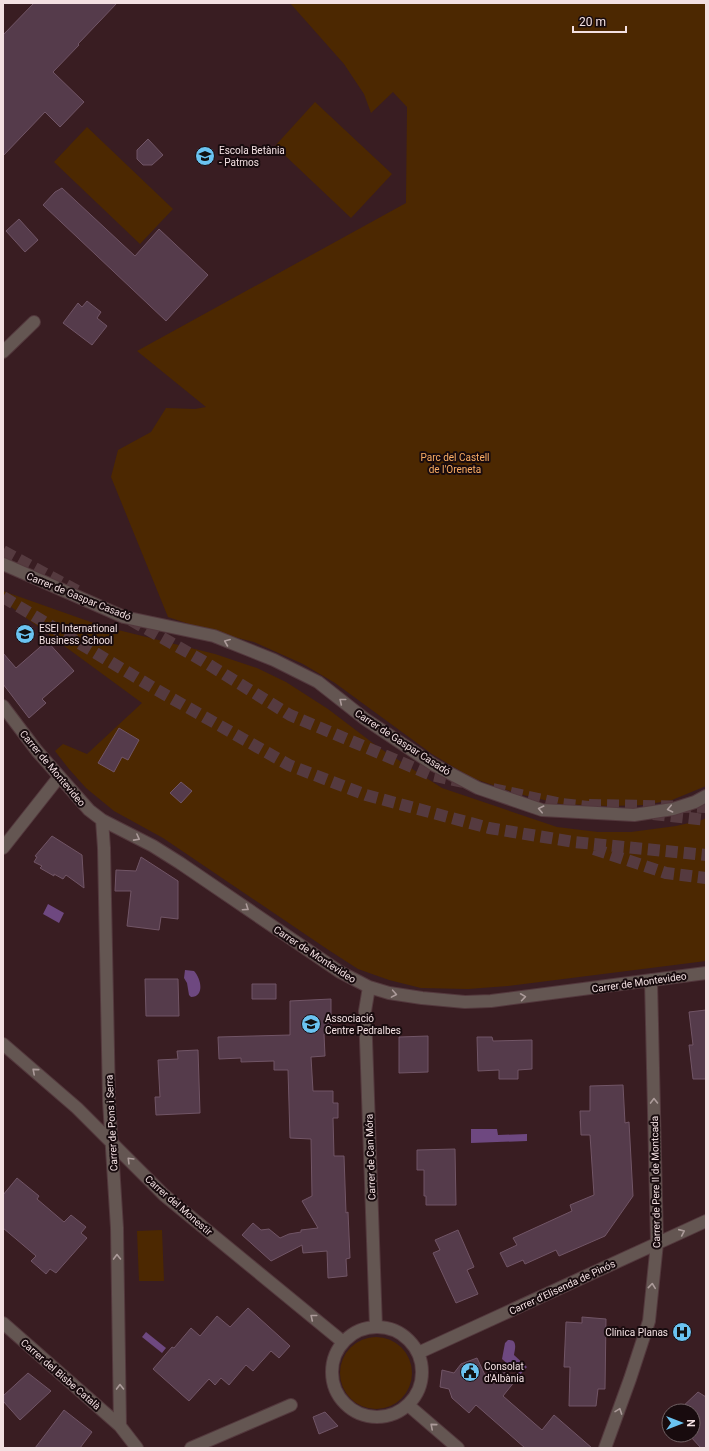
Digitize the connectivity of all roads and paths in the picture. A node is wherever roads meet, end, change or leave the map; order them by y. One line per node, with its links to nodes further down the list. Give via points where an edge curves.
1 (34, 322): 2 (street)
2 (6, 344)
3 (3, 564): 6 (street, Carrer de Gaspar Casadó, one-way to 3, via 673,809 634,815 542,810 478,788 434,765 365,719 318,682 274,660 214,636 124,617)
4 (3, 706): 5 (street, Carrer de Montevideo)
5 (59, 777): 7 (street, Carrer de Montevideo, via 89,810); 8 (street)
6 (706, 796)
7 (102, 820): 11 (street, Carrer de Montevideo, one-way to 11, via 153,846 340,972); 13 (street, Carrer de Pons i Serra)
8 (3, 848)
9 (706, 973): 10 (street, Carrer de Montevideo)
10 (651, 980): 11 (street, Carrer de Montevideo, one-way to 10, via 389,993 465,1002 491,1001); 15 (street, Carrer de Pere II de Montcada, one-way to 10)
11 (369, 987): 17 (street, Carrer de Can Móra, via 365,1011)
12 (3, 1044): 13 (street, Carrer del Monestir, one-way to 12, via 77,1108)
13 (112, 1143): 18 (street, Carrer del Monestir, one-way to 13, via 164,1195); 22 (street, Carrer de Pons i Serra, one-way to 13, via 117,1228)
14 (706, 1221): 15 (street, Carrer d'Elisenda de Pinós, one-way to 14)
15 (657, 1243): 19 (street, Carrer d'Elisenda de Pinós); 26 (street, Carrer de Pere II de Montcada, one-way to 15, via 649,1320)
16 (3, 1323): 22 (street, Carrer del Bisbe Català)
17 (376, 1327): 18 (street, via 351,1335); 19 (street, via 397,1332 409,1341)
18 (344, 1342): 20 (street, via 333,1362 332,1376 335,1389 348,1406 360,1414 376,1417 397,1412)
19 (418, 1353): 20 (street, via 422,1372 420,1385)
20 (408, 1404): 25 (street, one-way to 20)
21 (290, 1405): 24 (street)
22 (120, 1426): 23 (street, Carrer del Bisbe Català)
23 (135, 1447)
24 (191, 1448)
25 (458, 1448)
26 (605, 1448)

